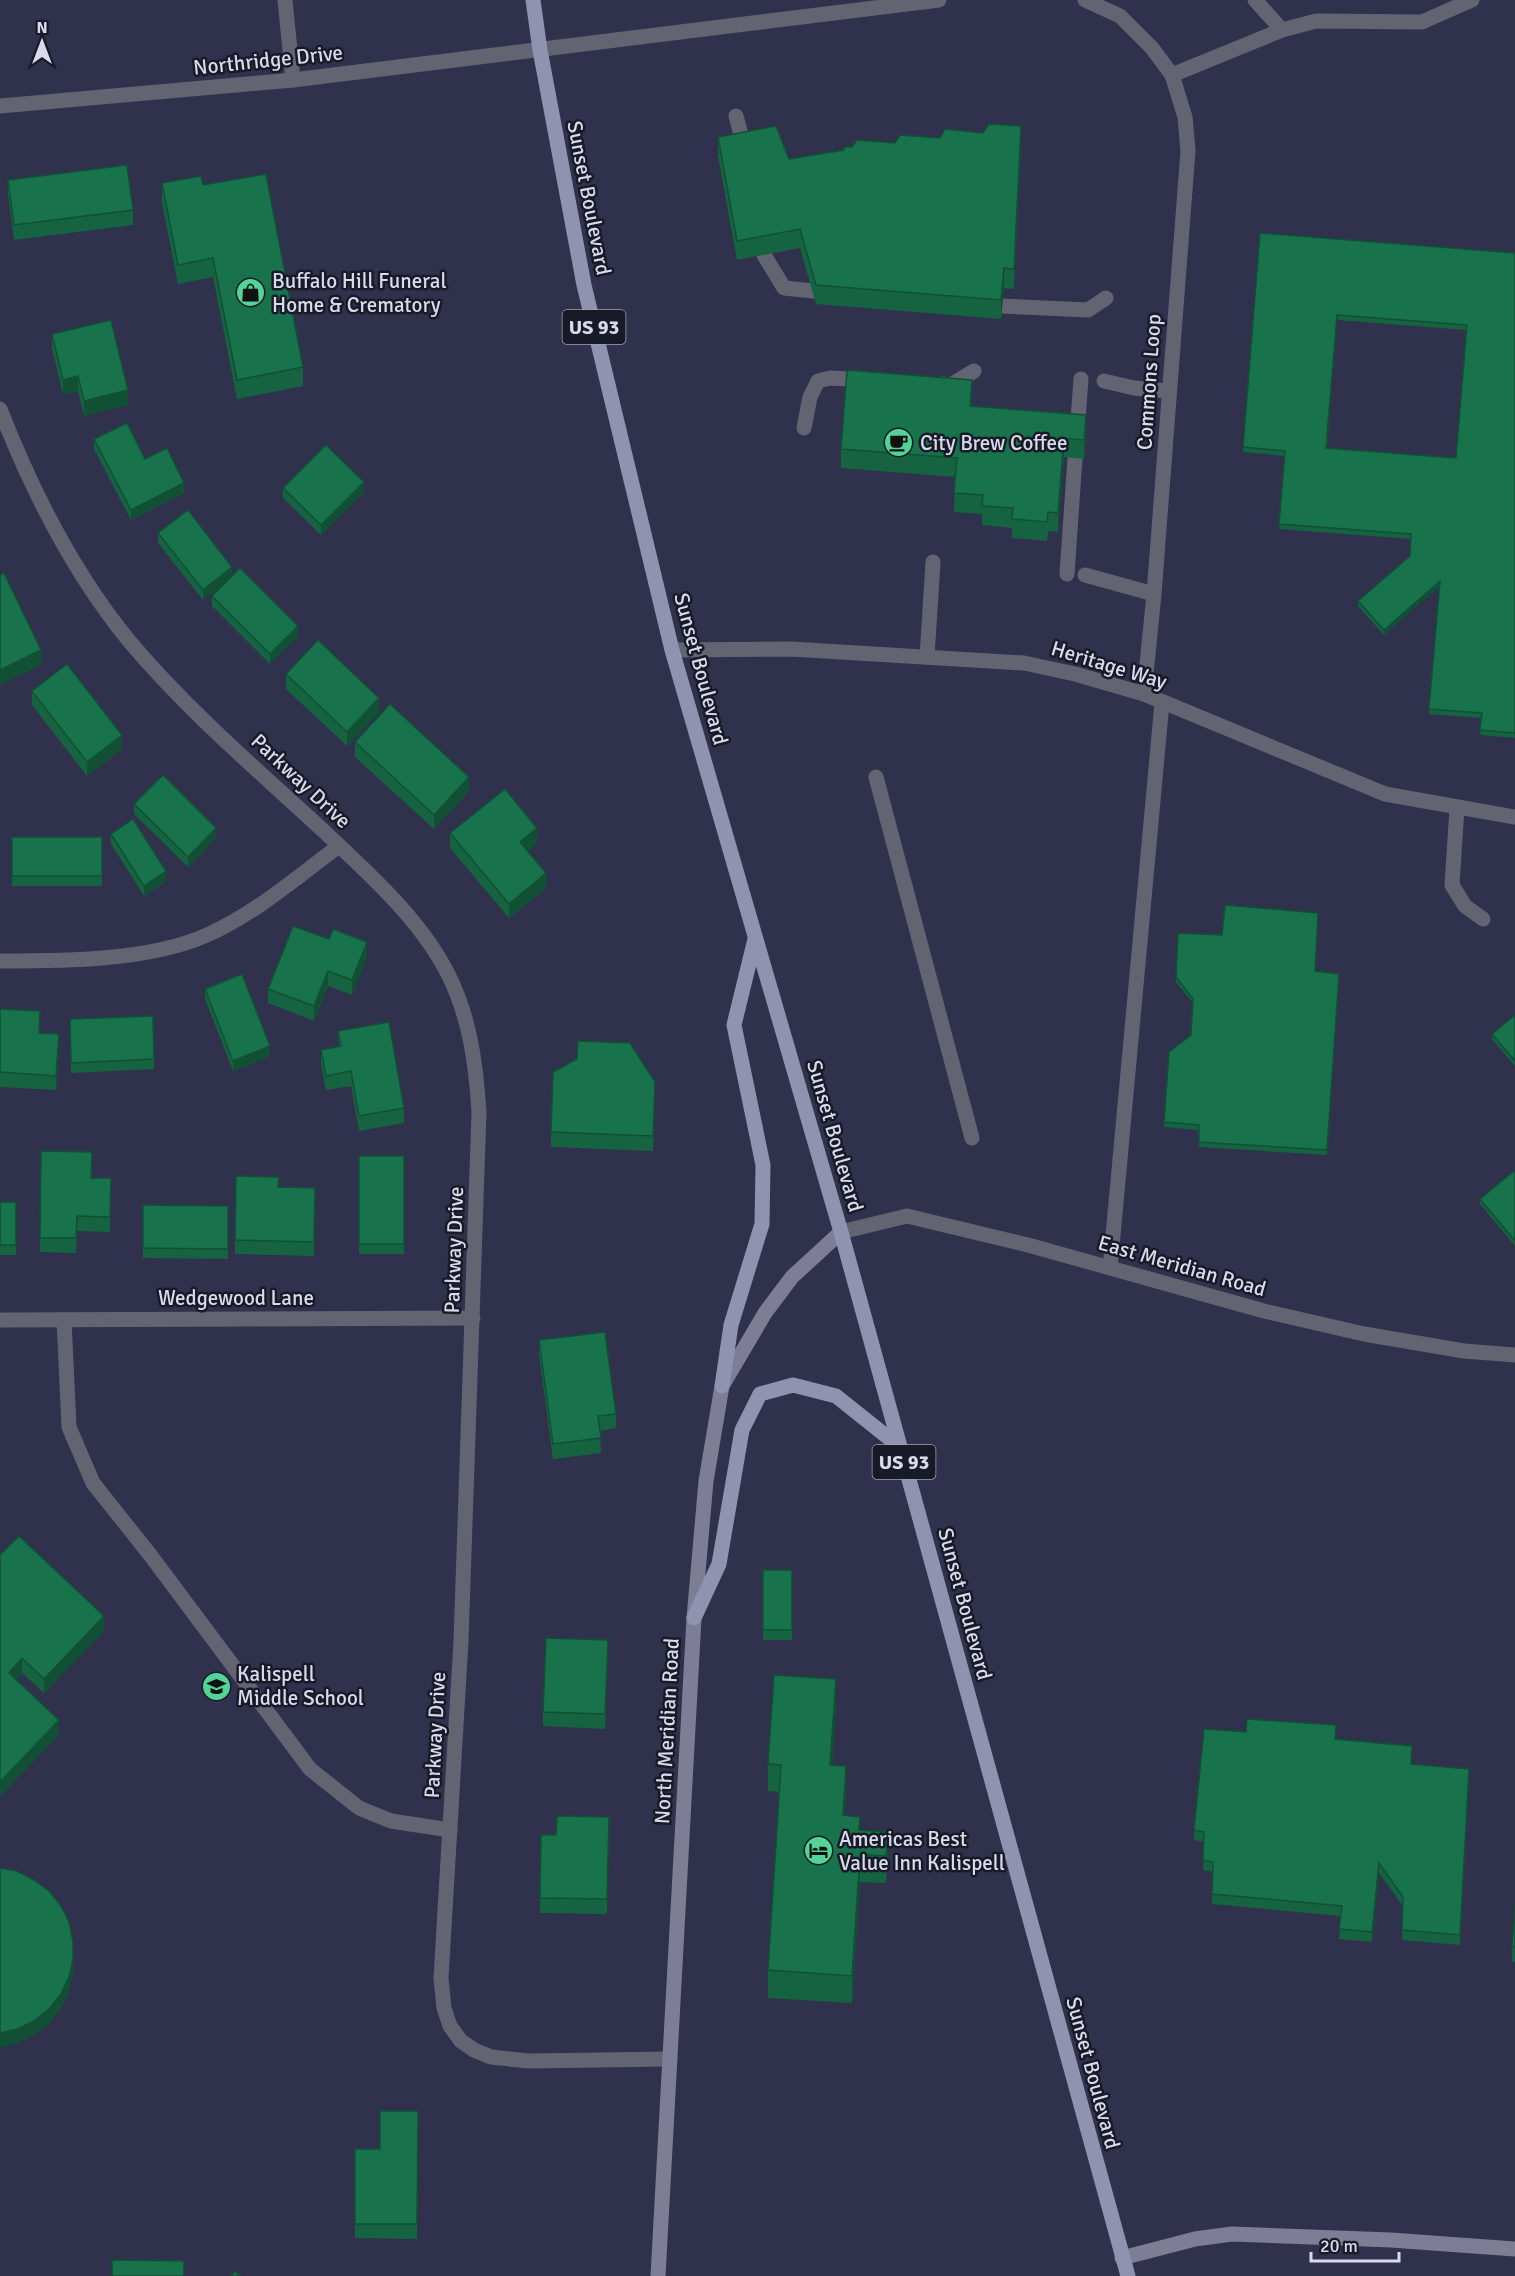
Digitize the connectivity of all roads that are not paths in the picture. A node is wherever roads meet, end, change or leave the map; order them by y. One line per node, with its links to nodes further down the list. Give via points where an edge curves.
1 (285, 0): 10 (street)
2 (533, 0): 8 (main road, Sunset Boulevard / US 93)
3 (939, 0): 8 (street, Northridge Drive)
4 (1085, 0): 9 (street, Commons Loop, via 1120,16)
5 (1255, 0): 7 (street)
6 (1472, 0): 7 (street, via 1422,22 1316,21)
7 (1282, 30): 9 (street)
8 (540, 50): 10 (street, Northridge Drive); 32 (main road, Sunset Boulevard / US 93, via 584,285)
9 (1172, 75): 23 (street, Commons Loop, via 1185,117 1188,151)
10 (293, 80): 11 (street, Northridge Drive)
11 (0, 106)
12 (736, 116): 13 (street)
13 (745, 151)
14 (764, 255): 15 (street, via 784,288)
15 (813, 291)
16 (1106, 298): 17 (street, via 1088,310)
17 (1002, 306)
18 (974, 371): 22 (street, via 951,385)
19 (1081, 379): 26 (street)
20 (885, 381): 25 (street, via 818,381 810,397)
21 (1104, 381): 23 (street)
22 (929, 384)
23 (1168, 391): 31 (street, Commons Loop)
24 (0, 409): 39 (street, Parkway Drive, via 48,517 86,580 130,641 182,699)
25 (804, 428)
26 (1077, 433)
27 (1075, 458): 29 (street)
28 (933, 562): 33 (street)
29 (1067, 574)
30 (1085, 575): 31 (street)
31 (1154, 594): 34 (street, Commons Loop)
32 (672, 650): 33 (street, Heritage Way, via 791,649); 41 (main road, Sunset Boulevard / US 93)
33 (927, 657): 34 (street, Heritage Way, via 1024,663)
34 (1144, 694): 35 (street, Heritage Way)
35 (1162, 702): 37 (street, Heritage Way, via 1384,794); 45 (street)
36 (876, 777): 43 (street)
37 (1458, 808): 38 (street, Heritage Way); 40 (street, via 1452,885 1465,906)
38 (1515, 818)
39 (339, 846): 42 (street, via 254,909 205,936 119,957); 46 (street, Parkway Drive, via 410,918 430,945 448,974 464,1015 477,1074 479,1112)
40 (1483, 919)
41 (755, 936): 44 (main road, Sunset Boulevard / US 93); 50 (main road, via 734,1025 763,1166 762,1224 731,1325)
42 (0, 961)
43 (972, 1138)
44 (841, 1232): 45 (street, East Meridian Road, via 907,1216); 50 (main road, North Meridian Road, via 792,1277 765,1313); 51 (main road, Sunset Boulevard / US 93)
45 (1110, 1268): 49 (street, East Meridian Road, via 1364,1334 1464,1351)
46 (473, 1318): 48 (street, Wedgewood Lane); 53 (street, Parkway Drive)
47 (0, 1320): 48 (street, Wedgewood Lane)
48 (64, 1320): 53 (street, via 69,1427 93,1483 310,1768 359,1808 391,1821)
49 (1515, 1355)
50 (722, 1386): 52 (main road, North Meridian Road, via 706,1481)
51 (900, 1447): 52 (main road, via 836,1396 793,1385 760,1394 742,1430 719,1564); 56 (main road, Sunset Boulevard / US 93)
52 (694, 1618): 54 (main road, North Meridian Road)
53 (450, 1830): 54 (street, Parkway Drive, via 441,1978 444,2008 461,2041 491,2056 528,2061)
54 (670, 2059): 57 (main road, North Meridian Road)
55 (1515, 2249): 56 (main road, via 1232,2234 1195,2239)
56 (1122, 2258): 58 (main road, Sunset Boulevard / US 93)
57 (658, 2276)
58 (1128, 2276)

